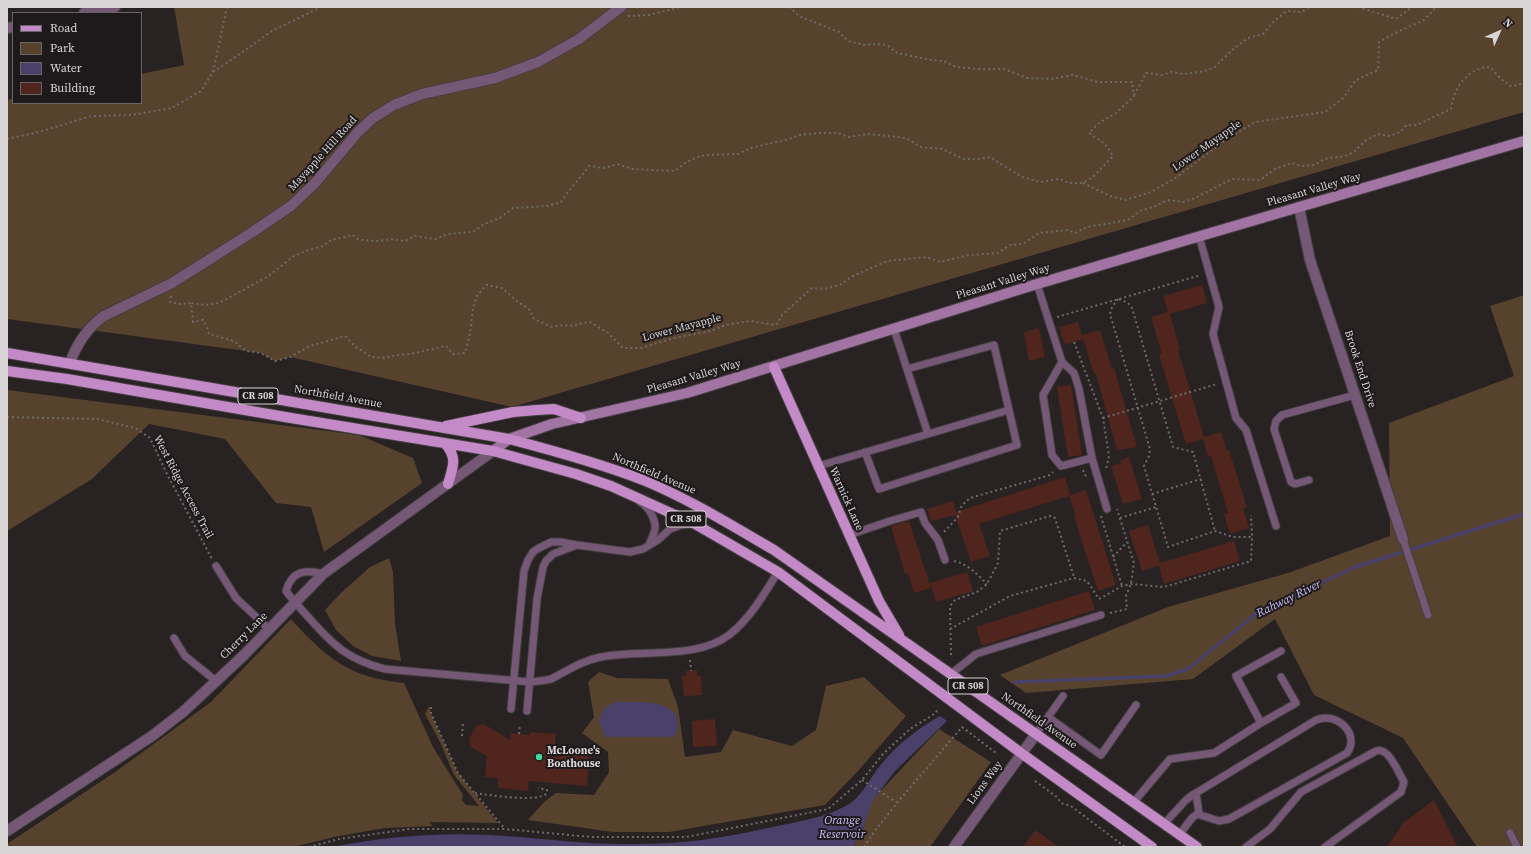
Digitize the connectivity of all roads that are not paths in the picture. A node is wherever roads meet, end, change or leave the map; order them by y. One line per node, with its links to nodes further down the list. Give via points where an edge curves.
1 (115, 7): 3 (street)
2 (621, 7): 11 (street, Mayapple Hill Road, via 579,39 538,62 495,78 422,94 394,105 373,118 291,206 172,283 94,323 74,350)
3 (89, 12)
4 (1524, 141): 5 (main road, Pleasant Valley Way)
5 (1299, 206): 6 (main road, Pleasant Valley Way); 15 (street, Brook End Drive, via 1310,260)
6 (1199, 236): 7 (main road, Pleasant Valley Way); 31 (lane, via 1219,308 1212,334 1236,418 1246,430)
7 (1037, 284): 8 (main road, Pleasant Valley Way); 10 (lane)
8 (894, 329): 12 (main road, Pleasant Valley Way); 13 (lane)
9 (7, 353): 11 (main road, Northfield Avenue / CR 508)
10 (1062, 362): 24 (lane, via 1074,374 1079,389); 24 (lane, via 1043,395 1052,455 1061,466)
11 (70, 363): 18 (main road, Northfield Avenue / CR 508)
12 (774, 367): 17 (main road, Pleasant Valley Way, via 687,394); 25 (main road, Warnick Lane)
13 (907, 369): 16 (lane, via 994,345); 19 (lane)
14 (7, 370): 21 (main road, CR 508)
15 (1356, 395): 26 (lane, via 1282,415 1276,421 1274,429 1291,482 1295,484); 33 (street, Brook End Drive)
16 (1009, 410): 19 (lane); 23 (lane, via 1017,445 879,489)
17 (581, 418): 18 (main road, via 554,409 537,410 512,412); 20 (main road, Pleasant Valley Way, via 552,424)
18 (440, 427): 20 (main road, Northfield Avenue / CR 508)
19 (928, 434): 23 (lane)
20 (509, 439): 22 (main road, Pleasant Valley Way); 42 (main road, Northfield Avenue / CR 508, via 582,458 680,497 774,550)
21 (446, 443): 22 (main road, CR 508); 27 (main road, via 453,452 454,465)
22 (493, 451): 27 (street, Cherry Lane); 28 (main road, CR 508)
23 (865, 452): 25 (lane)
24 (1092, 458): 29 (lane)
25 (818, 466): 32 (main road, Warnick Lane)
26 (1309, 480)
27 (448, 484): 39 (street, Cherry Lane)
28 (611, 486): 30 (main road, CR 508); 35 (lane, via 645,504 654,520 655,528)
29 (1107, 509)
30 (695, 524): 35 (lane, via 670,528); 38 (main road, CR 508)
31 (1276, 526)
32 (849, 535): 36 (lane, via 921,512 925,523 938,540); 47 (main road, Warnick Lane, via 879,601)
33 (1403, 539): 41 (lane)
34 (577, 545): 35 (lane, via 630,552); 52 (lane, via 551,542 539,548 528,560 524,571); 53 (lane, via 554,554 543,567 537,599)
35 (649, 545)
36 (945, 560)
37 (216, 566): 44 (lane, via 236,598)
38 (778, 572): 45 (main road, CR 508); 53 (lane, via 756,606 728,636 718,641 688,650 599,657 575,665 550,679)
39 (323, 574): 40 (street, Cherry Lane); 40 (lane, via 300,572 289,583 286,591)
40 (294, 603): 44 (street, Cherry Lane); 52 (lane, via 334,645 374,666)
41 (1428, 615)
42 (868, 616): 45 (main road); 47 (main road, Northfield Avenue / CR 508)
43 (1101, 616): 49 (lane, via 976,654)
44 (269, 628): 51 (street, Cherry Lane)
45 (858, 631): 61 (main road, CR 508)
46 (174, 638): 51 (lane, via 186,656)
47 (901, 639): 49 (main road, Northfield Avenue / CR 508)
48 (1281, 651): 59 (lane, via 1236,676)
49 (951, 674): 60 (main road, Northfield Avenue / CR 508)
50 (1282, 677): 59 (lane, via 1296,703)
51 (216, 681): 66 (street, Cherry Lane, via 183,712 152,736)
52 (514, 681): 53 (lane); 56 (lane)
53 (530, 682): 57 (lane)
54 (1063, 696): 58 (lane)
55 (1136, 705): 58 (lane, via 1101,755)
56 (511, 709)
57 (527, 711)
58 (1048, 717): 60 (lane)
59 (1261, 723): 63 (lane, via 1214,753 1170,759)
60 (1036, 734): 61 (street, Lions Way); 63 (main road, Northfield Avenue / CR 508)
61 (1022, 753): 70 (street, Lions Way); 71 (main road, CR 508)
62 (1196, 793): 64 (lane); 64 (lane, via 1323,717 1342,724 1350,735 1351,747 1347,753 1229,819 1219,821); 65 (lane)
63 (1133, 803): 65 (main road, Northfield Avenue / CR 508)
64 (1199, 814): 68 (lane, via 1192,818)
65 (1164, 824): 68 (main road, Northfield Avenue / CR 508)
66 (7, 831)
67 (1510, 833): 74 (lane)
68 (1179, 834): 72 (main road, Northfield Avenue / CR 508)
69 (1252, 846): 73 (lane, via 1301,792 1382,750 1389,756 1404,782 1404,787 1401,792)
70 (954, 847)
71 (1152, 847)
72 (1196, 847)
73 (1325, 847)
74 (1517, 847)

